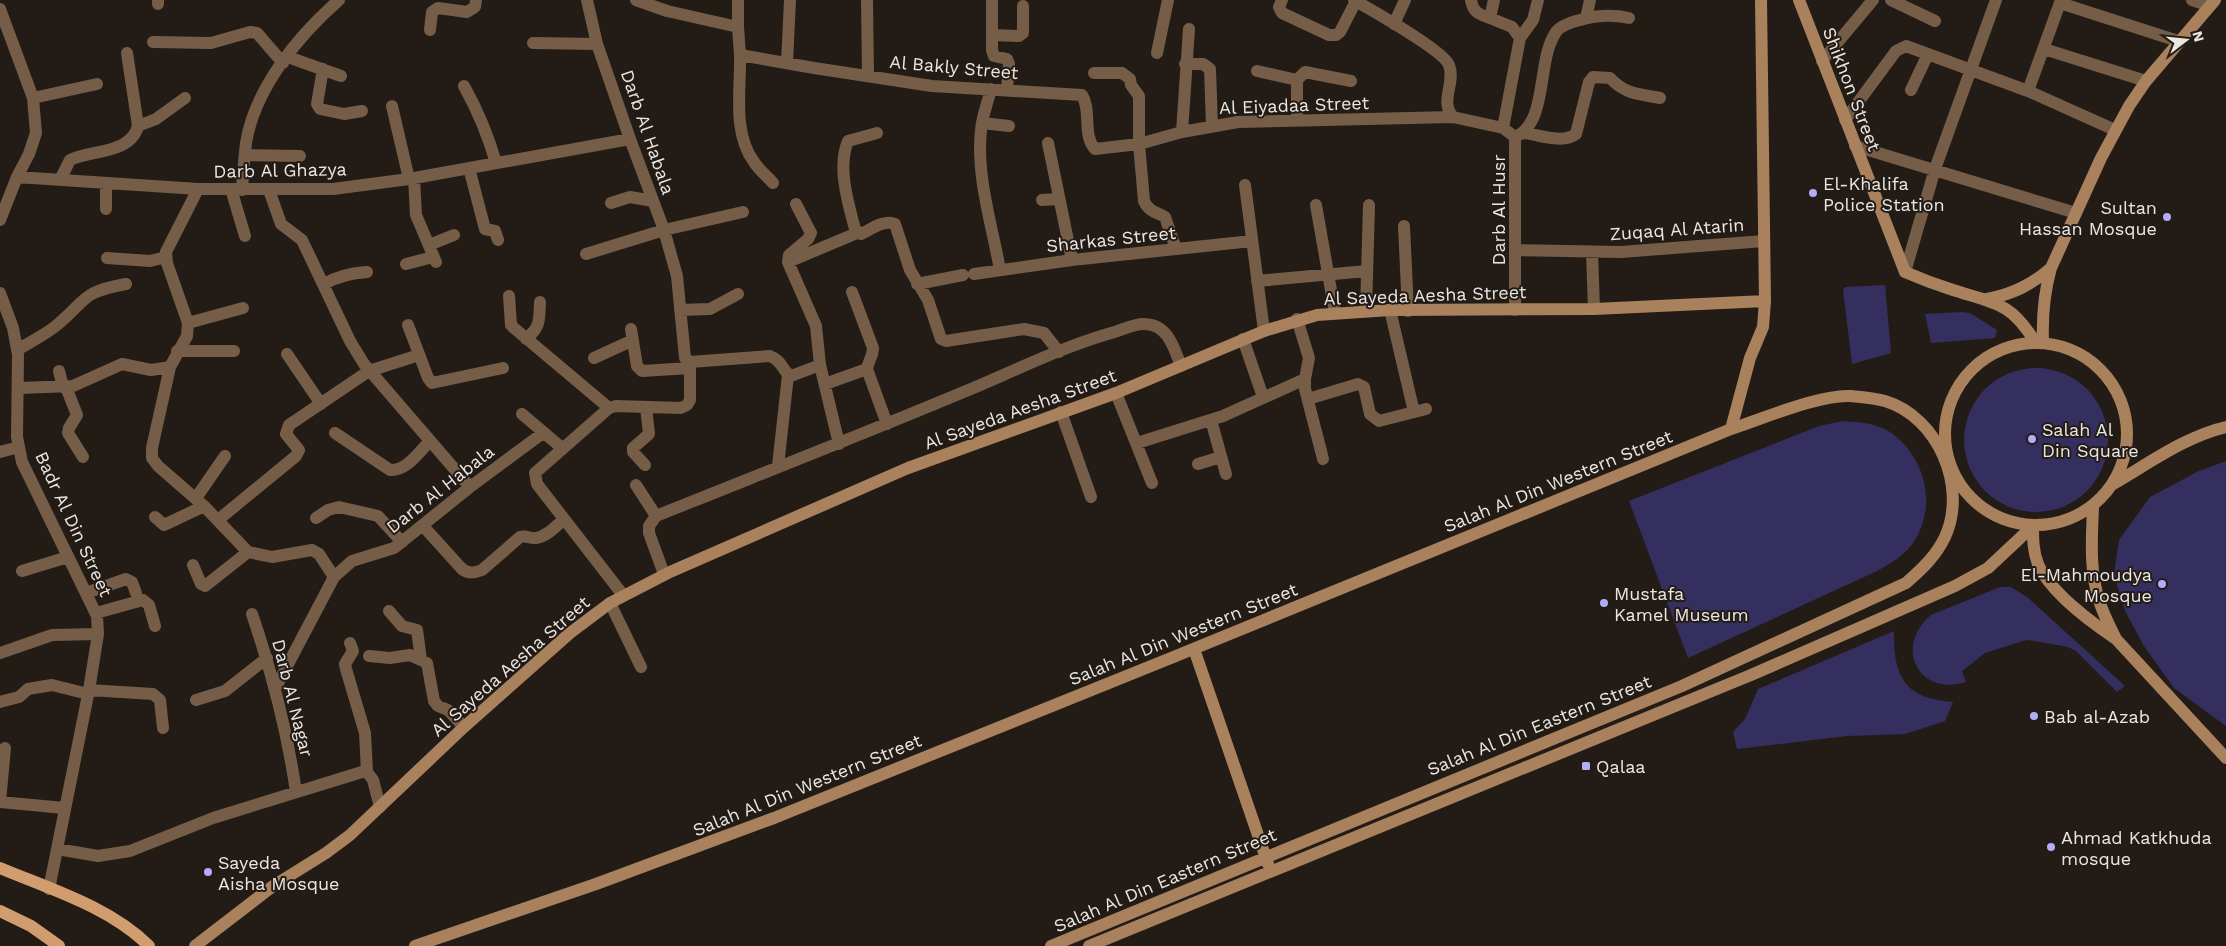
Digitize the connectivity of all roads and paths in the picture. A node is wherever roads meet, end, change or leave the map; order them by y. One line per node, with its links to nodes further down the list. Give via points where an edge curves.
1 (339, 0): 47 (street, via 318,18)
2 (476, 0): 35 (street, via 475,7 468,12 438,8 432,12)
3 (587, 0): 41 (street, Darb Al Habala)
4 (636, 0): 25 (street)
5 (738, 0): 33 (street)
6 (790, 0): 49 (street)
7 (867, 0): 56 (street)
8 (1166, 0): 44 (street)
9 (1282, 0): 21 (street, via 1279,7 1282,13 1329,35 1340,32)
10 (1406, 0): 32 (street)
11 (1471, 0): 28 (street, via 1477,14)
12 (1494, 0): 28 (street)
13 (1538, 0): 37 (street, via 1534,20)
14 (1590, 0): 29 (street)
15 (1761, 0): 119 (main road)
16 (1799, 0): 48 (main road, Shikhon Street)
17 (1873, 0): 48 (street)
18 (1891, 0): 31 (street)
19 (1996, 0): 52 (street)
20 (2192, 0): 24 (street)
21 (1358, 1): 32 (street)
22 (992, 2): 36 (street)
23 (2061, 2): 38 (street); 42 (street)
24 (2212, 3): 38 (main road)
25 (675, 6): 33 (street)
26 (1023, 6): 36 (street, via 1023,33 1019,36)
27 (0, 9): 66 (street)
28 (1490, 18): 37 (street, via 1512,27)
29 (1586, 18): 30 (street, via 1614,15); 82 (street, via 1557,31 1550,44 1533,120)
30 (1629, 18)
31 (1935, 21)
32 (1394, 24): 71 (street, via 1447,61 1451,72 1446,104)
33 (738, 27): 46 (street)
34 (1189, 29): 50 (street)
35 (430, 30)
36 (992, 35): 63 (street, via 994,56 1007,60 1009,64)
37 (1520, 38): 78 (street)
38 (2178, 41): 59 (main road)
39 (154, 42): 47 (street, via 211,43 250,32 257,33)
40 (533, 43): 41 (street)
41 (597, 44): 83 (street, Darb Al Habala)
42 (2044, 50): 59 (street); 65 (street)
43 (127, 53): 75 (street)
44 (1157, 53)
45 (1928, 54): 52 (street); 64 (street); 72 (street, via 1906,46 1896,51)
46 (740, 55): 49 (street, Al Bakly Street); 95 (street, via 739,107 745,144 754,162)
47 (285, 60): 51 (street); 87 (street, via 257,108)
48 (1822, 60): 72 (main road, Shikhon Street)
49 (787, 64): 56 (street, Al Bakly Street)
50 (1185, 64): 77 (street, via 1204,64 1210,69); 80 (street)
51 (323, 69): 55 (street); 70 (street, via 317,104 320,109 344,114)
52 (1972, 69): 65 (street); 91 (street)
53 (1257, 71): 57 (street)
54 (1094, 73): 85 (street, via 1122,73 1130,79 1139,96)
55 (341, 76)
56 (868, 76): 62 (street, Al Bakly Street, via 932,86)
57 (1297, 80): 58 (street, via 1305,72); 73 (street)
58 (1351, 81)
59 (2146, 81): 79 (main road)
60 (97, 84): 66 (street)
61 (464, 86): 89 (street, via 485,128)
62 (991, 89): 63 (street, Al Bakly Street); 74 (street)
63 (1008, 90): 85 (street, Al Bakly Street, via 1082,95 1089,140 1095,149)
64 (1911, 90)
65 (2028, 91): 79 (street)
66 (32, 98): 92 (street, via 36,133)
67 (185, 98): 75 (street, via 156,119)
68 (1660, 98): 82 (street, via 1628,92 1610,78 1594,77 1589,82 1576,134 1563,139)
69 (392, 106): 93 (street)
70 (362, 111)
71 (1453, 117): 73 (street, Al Eiyadaa Street); 78 (street, Darb Al Husr)
72 (1844, 120): 86 (main road, Shikhon Street)
73 (1297, 121): 77 (street, Al Eiyadaa Street)
74 (982, 123): 76 (street); 131 (street, via 980,153)
75 (138, 126): 94 (street, via 131,138 115,147 70,160)
76 (1010, 126)
77 (1212, 126): 80 (street, Al Eiyadaa Street)
78 (1503, 128): 82 (street, Darb Al Husr)
79 (2116, 130): 110 (main road)
80 (1182, 132): 85 (street, Al Eiyadaa Street)
81 (877, 133): 114 (street, via 848,141 844,150 847,197)
82 (1520, 135): 121 (street, Darb Al Husr)
83 (630, 139): 89 (street, Darb Al Ghazya); 103 (street, Darb Al Habala)
84 (1048, 143): 101 (street)
85 (1139, 144): 120 (street, via 1144,202 1147,208 1165,217)
86 (1855, 146): 91 (street); 134 (main road, Shikhon Street)
87 (245, 155): 88 (street); 99 (street)
88 (300, 156)
89 (496, 163): 90 (street, Darb Al Ghazya)
90 (469, 168): 93 (street, Darb Al Ghazya); 117 (street, via 485,228 495,231)
91 (1936, 169): 110 (street); 134 (street)
92 (17, 177): 94 (street, Darb Al Ghazya); 111 (street)
93 (411, 178): 100 (street, Darb Al Ghazya, via 333,189); 124 (street, via 416,214)
94 (60, 180): 96 (street, Darb Al Ghazya)
95 (773, 182)
96 (106, 183): 98 (street, Darb Al Ghazya); 108 (street)
97 (1246, 185): 118 (street)
98 (198, 189): 99 (street, Darb Al Ghazya); 126 (street, via 168,246)
99 (236, 189): 100 (street, Darb Al Ghazya); 116 (street)
100 (269, 190): 138 (street, via 281,224 302,240)
101 (1058, 199): 102 (street); 127 (street)
102 (1042, 200)
103 (653, 201): 104 (street, via 630,197); 113 (street, Darb Al Habala)
104 (611, 203)
105 (796, 204): 128 (street, via 811,234 789,256)
106 (1316, 205): 135 (street)
107 (1369, 205): 132 (street)
108 (106, 209)
109 (743, 212): 113 (street)
110 (2076, 213): 130 (main road)
111 (0, 220)
112 (1404, 226): 153 (street)
113 (664, 230): 123 (street); 149 (street, Darb Al Habala, via 677,276)
114 (857, 233): 128 (street); 139 (street, via 884,223 895,224)
115 (454, 235): 124 (street)
116 (245, 236)
117 (498, 240)
118 (1252, 241): 120 (street, Sharkas Street); 136 (street)
119 (1764, 241): 122 (street, Zuqaq Al Atarin); 145 (main road)
120 (1176, 249): 127 (street, Sharkas Street)
121 (1515, 250): 122 (street, Zuqaq Al Atarin); 151 (street, Darb Al Husr)
122 (1592, 252): 148 (street, Zuqaq Al Atarin)
123 (586, 254)
124 (433, 255): 129 (street)
125 (107, 258): 126 (street, via 150,261)
126 (166, 258): 156 (street)
127 (1072, 260): 131 (street, Sharkas Street)
128 (788, 262): 170 (street, via 816,326)
129 (406, 264)
130 (2051, 268): 144 (main road, via 2022,290); 161 (main road, via 2044,292)
131 (1000, 270): 139 (street, Sharkas Street)
132 (1367, 271): 135 (street); 152 (street)
133 (367, 272): 138 (street, via 337,277)
134 (1905, 272): 144 (main road, via 1953,290)
135 (1328, 274): 136 (street); 154 (street)
136 (1257, 281): 158 (street)
137 (126, 284): 162 (street, via 90,293 58,324)
138 (324, 284): 176 (street, via 350,341)
139 (916, 284): 165 (street, via 928,300 938,332 946,341 1024,329 1044,333)
140 (852, 292): 174 (street, via 873,348)
141 (0, 293): 162 (street, Badr Al Din Street)
142 (738, 294): 149 (street, via 710,309)
143 (509, 296): 159 (street, via 511,324)
144 (1987, 298): 161 (main road, via 2007,308)
145 (1765, 301): 148 (main road, Al Sayeda Aesha Street); 193 (main road, via 1763,327 1750,358)
146 (540, 302): 159 (street, via 538,326)
147 (243, 308): 156 (street)
148 (1594, 309): 151 (main road, Al Sayeda Aesha Street)
149 (680, 310): 169 (street, Darb Al Habala, via 684,358)
150 (1390, 310): 152 (main road, Al Sayeda Aesha Street); 153 (main road, Al Sayeda Aesha Street); 184 (street, via 1420,411 1379,421 1374,419 1364,387 1358,384)
151 (1515, 310): 153 (main road, Al Sayeda Aesha Street)
152 (1366, 311): 154 (main road, Al Sayeda Aesha Street)
153 (1408, 311)
154 (1334, 313): 155 (main road, Al Sayeda Aesha Street)
155 (1297, 320): 158 (main road, Al Sayeda Aesha Street); 178 (street, via 1310,358)
156 (188, 323): 164 (street, via 188,332)
157 (408, 324): 167 (street)
158 (1264, 330): 160 (main road, Al Sayeda Aesha Street)
159 (526, 339): 187 (street)
160 (1243, 339): 171 (main road, Al Sayeda Aesha Street); 183 (street)
161 (2039, 342): 205 (main road, via 2007,347 1981,360 1961,381 1948,407); 212 (main road, via 2081,354 2112,383 2122,402 2127,444)
162 (17, 350): 181 (street, Badr Al Din Street)
163 (234, 351): 164 (street)
164 (177, 352): 172 (street)
165 (1059, 352): 171 (street, via 1099,336 1145,324 1165,332); 191 (street)
166 (287, 354): 185 (street)
167 (419, 355): 173 (street, via 432,383); 176 (street)
168 (594, 358): 169 (street, via 632,334 637,366 642,371)
169 (690, 365): 177 (street, via 770,356 781,362); 186 (street, Darb Al Habala, via 690,400 687,405 681,408)
170 (820, 365): 177 (street, via 797,375); 179 (street)
171 (1181, 366): 182 (main road, Al Sayeda Aesha Street)
172 (170, 367): 180 (street, via 151,370 122,364 81,384); 216 (street, via 152,458)
173 (503, 368)
174 (867, 369): 179 (street); 191 (street)
175 (59, 371): 180 (street)
176 (369, 371): 185 (street); 196 (street)
177 (788, 375): 209 (street)
178 (1305, 379): 183 (street); 184 (street)
179 (825, 384): 198 (street)
180 (65, 387): 181 (street); 203 (street, via 77,415 68,433)
181 (18, 388): 199 (street, Badr Al Din Street)
182 (1116, 393): 188 (main road, Al Sayeda Aesha Street); 197 (street)
183 (1263, 398): 190 (street)
184 (1308, 399): 206 (street)
185 (321, 404): 221 (street, via 286,429 298,450 296,456)
186 (646, 407): 187 (street, Darb Al Habala); 208 (street, via 649,434 633,448)
187 (609, 408): 200 (street)
188 (1061, 412): 215 (street); 230 (main road, Al Sayeda Aesha Street, via 908,468)
189 (522, 414): 195 (street)
190 (1211, 420): 197 (street); 204 (street)
191 (887, 424): 198 (street)
192 (2226, 427): 212 (main road, via 2182,444)
193 (1731, 429): 205 (main road, Salah Al Din Western Street, via 1834,396 1859,397 1885,401 1915,417 1937,442); 243 (main road, Salah Al Din Western Street)
194 (335, 433): 196 (street, via 390,470 398,471)
195 (544, 433): 200 (street); 214 (street, Darb Al Habala)
196 (430, 441): 214 (street)
197 (1137, 443): 211 (street)
198 (839, 444): 209 (street)
199 (19, 448): 201 (street); 227 (street, Badr Al Din Street, via 31,485)
200 (562, 448): 222 (street, via 537,470 535,478)
201 (0, 452)
202 (225, 456): 216 (street)
203 (83, 457)
204 (1221, 457): 207 (street); 210 (street)
205 (1945, 458): 224 (main road, via 1970,498 1997,517); 263 (main road, Salah Al Din Eastern Street, via 1951,476 1953,506 1946,536 1930,563 1906,583 1682,686)
206 (1323, 459)
207 (1198, 464)
208 (645, 465)
209 (778, 466): 218 (street)
210 (1226, 474)
211 (1152, 483)
212 (2113, 484): 217 (main road)
213 (636, 485): 218 (street)
214 (470, 486): 223 (street, Darb Al Habala)
215 (1091, 497)
216 (200, 502): 219 (street, via 164,525); 221 (street)
217 (2093, 506): 224 (main road, via 2054,524); 241 (main road, via 2094,581 2098,600)
218 (656, 516): 230 (street, via 649,526 649,533)
219 (155, 517)
220 (316, 518): 225 (street, via 340,507 378,516)
221 (218, 520): 226 (street)
222 (564, 520): 223 (street, via 544,536 533,539 520,537 475,573 462,569); 234 (street)
223 (423, 526): 225 (street, Darb Al Habala)
224 (2033, 526): 241 (main road, via 2033,546 2038,565 2049,582); 265 (main road, Salah Al Din Eastern Street, via 1988,568 1955,586 1742,678)
225 (402, 542): 231 (street, Darb Al Habala, via 394,548 352,561)
226 (248, 552): 228 (street, via 205,586); 231 (street, via 272,557 312,550 319,554)
227 (68, 557): 229 (street); 232 (street, Badr Al Din Street)
228 (193, 565)
229 (22, 571)
230 (664, 574): 234 (main road, Al Sayeda Aesha Street)
231 (334, 577): 249 (street, Darb Al Habala)
232 (86, 593): 233 (street, via 126,579 132,582); 237 (street, Badr Al Din Street)
233 (136, 593)
234 (623, 595): 235 (main road, Al Sayeda Aesha Street)
235 (610, 603): 248 (street); 253 (main road, Al Sayeda Aesha Street, via 570,633)
236 (389, 611): 247 (street, via 402,626 417,630)
237 (96, 613): 239 (street, via 143,600 149,605); 240 (street, Badr Al Din Street)
238 (252, 614): 246 (street, Darb Al Nagar)
239 (155, 626)
240 (98, 634): 244 (street, via 52,635); 250 (street, Badr Al Din Street)
241 (2116, 640): 256 (main road)
242 (350, 643): 257 (street, via 353,649 345,664 365,733)
243 (1194, 649): 263 (main road); 271 (main road, Salah Al Din Western Street, via 676,855)
244 (0, 653)
245 (370, 656): 247 (street, via 410,655)
246 (267, 658): 249 (street, Darb Al Nagar); 251 (street, via 225,691)
247 (421, 660): 253 (street, via 428,663 434,701)
248 (641, 668)
249 (276, 687): 258 (street, Darb Al Nagar)
250 (88, 692): 252 (street, via 52,685 28,690 19,697); 254 (street, via 154,694 160,700); 261 (street, Badr Al Din Street)
251 (196, 700)
252 (0, 702)
253 (464, 727): 260 (main road, Al Sayeda Aesha Street)
254 (162, 728)
255 (5, 748): 259 (street)
256 (2226, 758)
257 (367, 772): 258 (street); 260 (street, via 374,780)
258 (296, 792): 262 (street, via 214,818 130,851 98,856)
259 (0, 802): 261 (street)
260 (380, 807): 268 (main road, Al Sayeda Aesha Street, via 339,844 273,886)
261 (64, 808): 262 (street, Badr Al Din Street)
262 (57, 849): 266 (street, Badr Al Din Street)
263 (1265, 857): 265 (main road); 272 (main road, Salah Al Din Eastern Street)
264 (0, 868): 266 (main road)
265 (1271, 872): 273 (main road, Salah Al Din Eastern Street)
266 (49, 888): 270 (main road, via 123,924)
267 (0, 911): 269 (main road, via 31,926)
268 (200, 942)
269 (59, 946)
270 (149, 946)
271 (415, 946)
272 (1052, 946)
273 (1089, 946)

